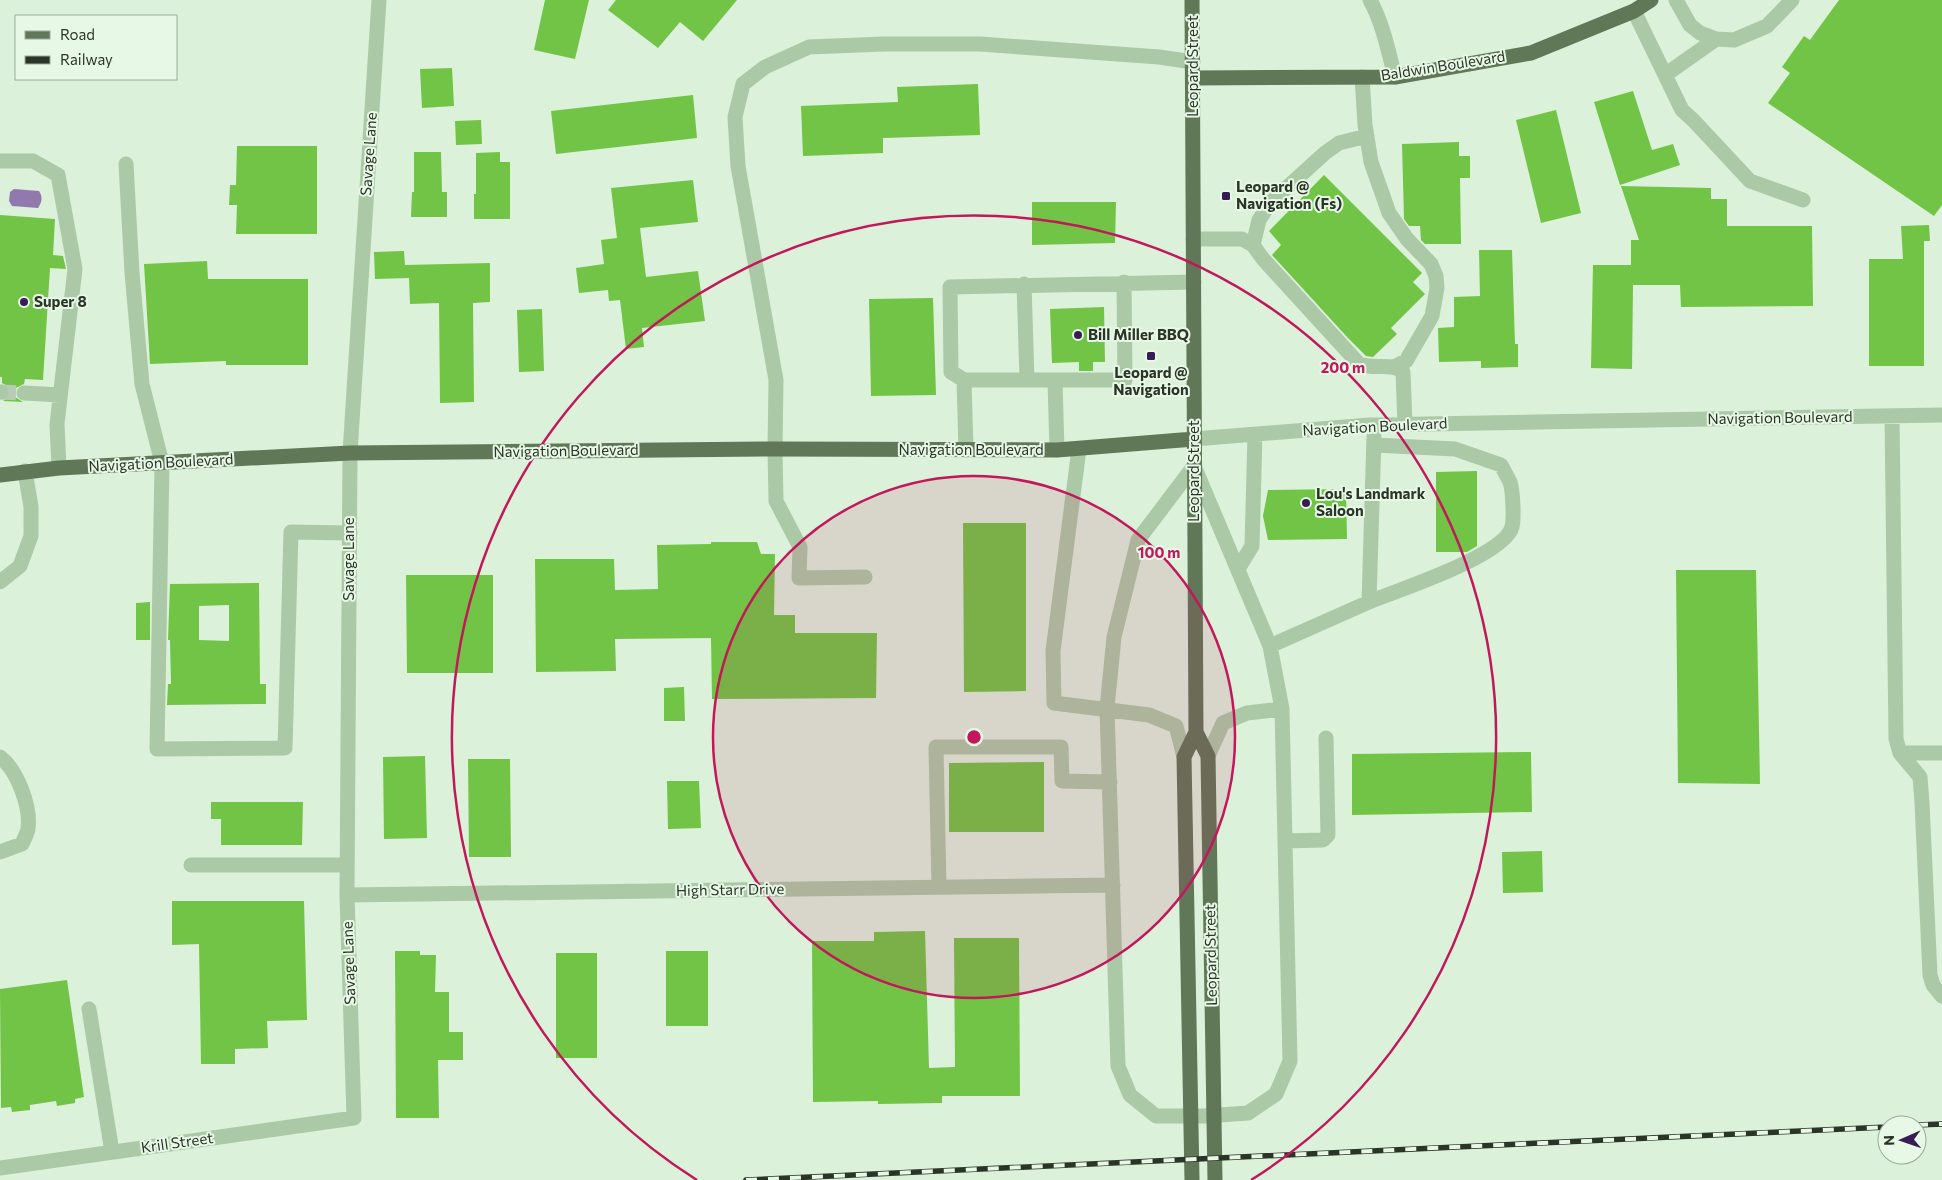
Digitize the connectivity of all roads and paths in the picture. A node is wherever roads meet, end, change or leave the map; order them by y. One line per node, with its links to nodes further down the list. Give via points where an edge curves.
1 (379, 0): 40 (street, Savage Lane)
2 (1192, 0): 9 (main road, Leopard Street)
3 (1370, 0): 12 (street, via 1385,35)
4 (1651, 0): 7 (main road, Baldwin Boulevard)
5 (1676, 0): 8 (street, via 1690,25)
6 (1792, 0): 8 (street, via 1768,26 1734,40)
7 (1634, 10): 10 (street); 12 (main road, Baldwin Boulevard, via 1531,53)
8 (1716, 39): 10 (street)
9 (1193, 62): 13 (main road, Leopard Street); 36 (street, via 980,44 809,46 765,67 743,84 735,117 738,166 776,380)
10 (1665, 74): 17 (street, via 1682,110 1750,181)
11 (1362, 77): 12 (main road, Baldwin Boulevard); 13 (main road, Baldwin Boulevard); 14 (street)
12 (1394, 77)
13 (1193, 78): 18 (main road, Leopard Street)
14 (1367, 136): 19 (street, via 1339,143 1324,153 1270,203 1260,220); 23 (street, via 1371,162 1389,213 1407,239 1431,264 1436,276 1432,316 1406,362)
15 (0, 161): 28 (street, via 33,161 58,175 74,269)
16 (126, 164): 41 (street, via 142,384)
17 (1803, 200)
18 (1193, 239): 19 (street, via 1242,239); 21 (main road, Leopard Street)
19 (1253, 245): 23 (street, via 1262,259 1358,364 1367,368)
20 (1124, 282): 21 (street); 22 (street); 26 (street, via 1125,380)
21 (1194, 282): 34 (main road, Leopard Street)
22 (1024, 284): 24 (street, via 950,286 951,372); 25 (street)
23 (1394, 367): 32 (street, via 1403,372)
24 (964, 380): 25 (street); 38 (street)
25 (1027, 380): 26 (street)
26 (1055, 381): 39 (street)
27 (24, 393): 28 (street)
28 (60, 395): 43 (street, via 57,424)
29 (1942, 415): 30 (street, Navigation Boulevard)
30 (1892, 416): 32 (street, Navigation Boulevard); 56 (street, via 1896,739)
31 (1375, 425): 32 (street, Navigation Boulevard); 33 (street, Navigation Boulevard); 35 (street)
32 (1405, 425)
33 (1255, 434): 34 (street, Navigation Boulevard); 47 (street, via 1252,546)
34 (1194, 439): 37 (main road, Navigation Boulevard); 42 (main road, Leopard Street)
35 (1374, 445): 50 (street); 50 (street, via 1455,449 1501,465 1511,484 1513,508 1512,528 1501,543 1482,556)
36 (775, 449): 38 (main road, Navigation Boulevard); 40 (main road, Navigation Boulevard); 48 (street, via 776,501 800,546 800,578)
37 (1079, 449): 39 (main road, Navigation Boulevard); 52 (street, via 1053,651 1054,703)
38 (966, 450): 39 (main road, Navigation Boulevard)
39 (1056, 450)
40 (350, 453): 41 (main road, Navigation Boulevard); 46 (street, Savage Lane)
41 (162, 463): 43 (main road, Navigation Boulevard); 46 (street, via 157,749 285,748 291,532)
42 (1194, 466): 47 (street); 52 (street, via 1138,540 1114,637); 54 (main road, Leopard Street)
43 (59, 468): 44 (main road, Navigation Boulevard)
44 (25, 472): 45 (main road, Navigation Boulevard); 49 (street, via 31,507 31,536 20,566)
45 (0, 475)
46 (350, 533): 64 (street, Savage Lane)
47 (1238, 569): 51 (street)
48 (865, 578)
49 (0, 582)
50 (1369, 602): 51 (street)
51 (1270, 646): 53 (street)
52 (1107, 708): 60 (street, via 1149,715 1176,726); 61 (street)
53 (1282, 709): 58 (street, via 1247,713 1223,723); 62 (street)
54 (1196, 732): 58 (main road, Leopard Street); 60 (main road, Leopard Street)
55 (1326, 738): 62 (street, via 1328,835 1323,840)
56 (1900, 753): 57 (street); 69 (street, via 1920,777 1930,975)
57 (1942, 753)
58 (1208, 756): 75 (main road, Leopard Street)
59 (0, 757): 63 (street, via 8,763 20,785 28,828 22,844)
60 (1184, 758): 74 (main road, Leopard Street)
61 (1110, 782): 66 (street); 67 (street, via 1062,781 1060,747 936,747)
62 (1285, 842): 66 (street, via 1290,1060 1276,1094 1248,1113 1156,1116 1130,1095 1118,1066)
63 (0, 852)
64 (347, 865): 65 (street); 68 (street, Savage Lane)
65 (191, 866)
66 (1112, 884): 67 (street, High Starr Drive)
67 (939, 887): 68 (street, High Starr Drive)
68 (347, 895): 71 (street, Savage Lane)
69 (1942, 996)
70 (89, 1009): 72 (street)
71 (354, 1118): 72 (street, Krill Street)
72 (112, 1152): 73 (street, Krill Street)
73 (0, 1168)
74 (1192, 1180)
75 (1215, 1180)

